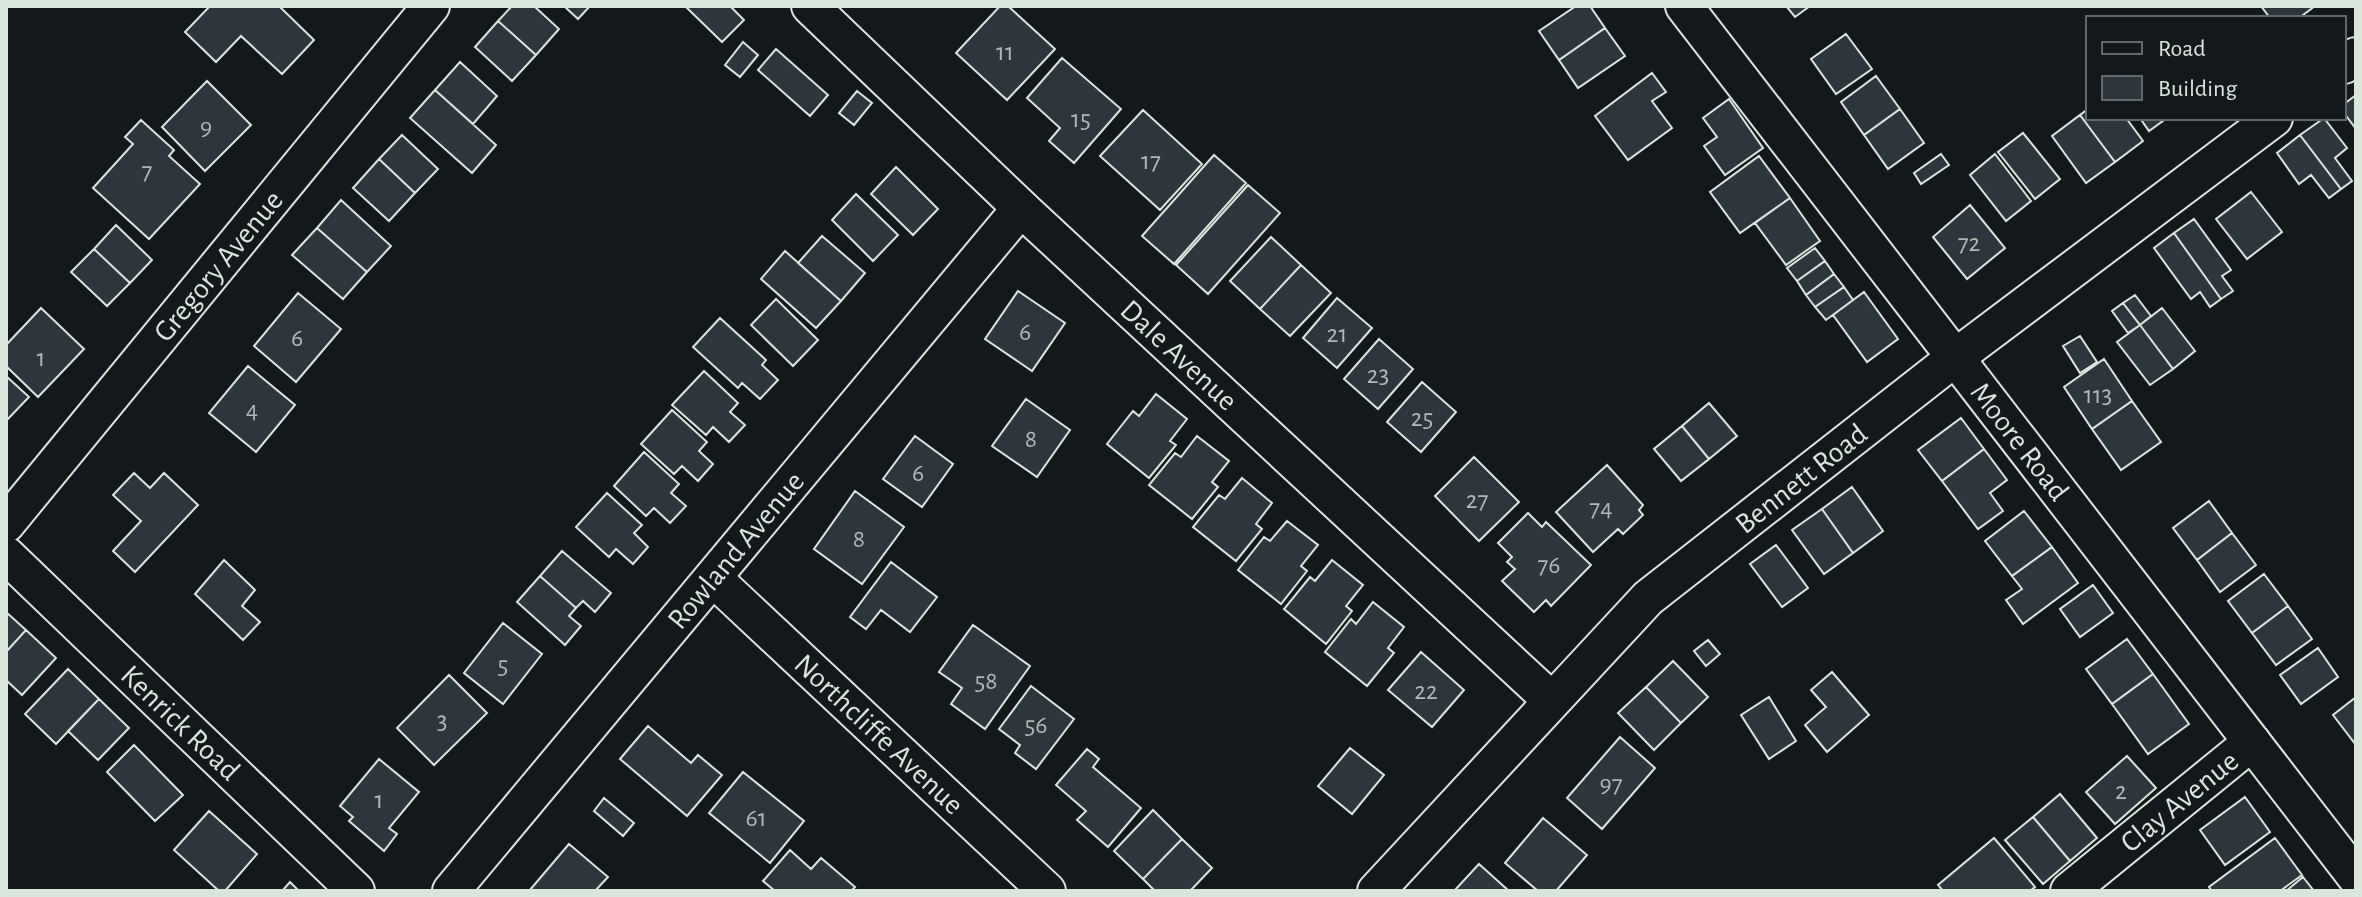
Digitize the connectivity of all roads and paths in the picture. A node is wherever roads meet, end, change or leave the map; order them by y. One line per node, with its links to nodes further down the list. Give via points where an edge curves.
1 (431, 6): 7 (street, Gregory Avenue)
2 (810, 6): 5 (street, Dale Avenue)
3 (1684, 6): 6 (street, Moore Road)
4 (2271, 120): 6 (street, Bennett Road)
5 (1021, 208): 9 (street, Rowland Avenue); 10 (street, Dale Avenue)
6 (1956, 357): 10 (street, Bennett Road, via 1648,598); 11 (street, Moore Road)
7 (6, 524)
8 (6, 555): 13 (street, Kenrick Road)
9 (713, 578): 14 (street, Rowland Avenue); 15 (street, Northcliffe Avenue)
10 (1551, 700): 16 (street, Bennett Road)
11 (2252, 742): 12 (street, Moore Road); 17 (street, Clay Avenue)
12 (2356, 877)
13 (356, 891)
14 (451, 891)
15 (1047, 891)
16 (1376, 891)
17 (2069, 891)

